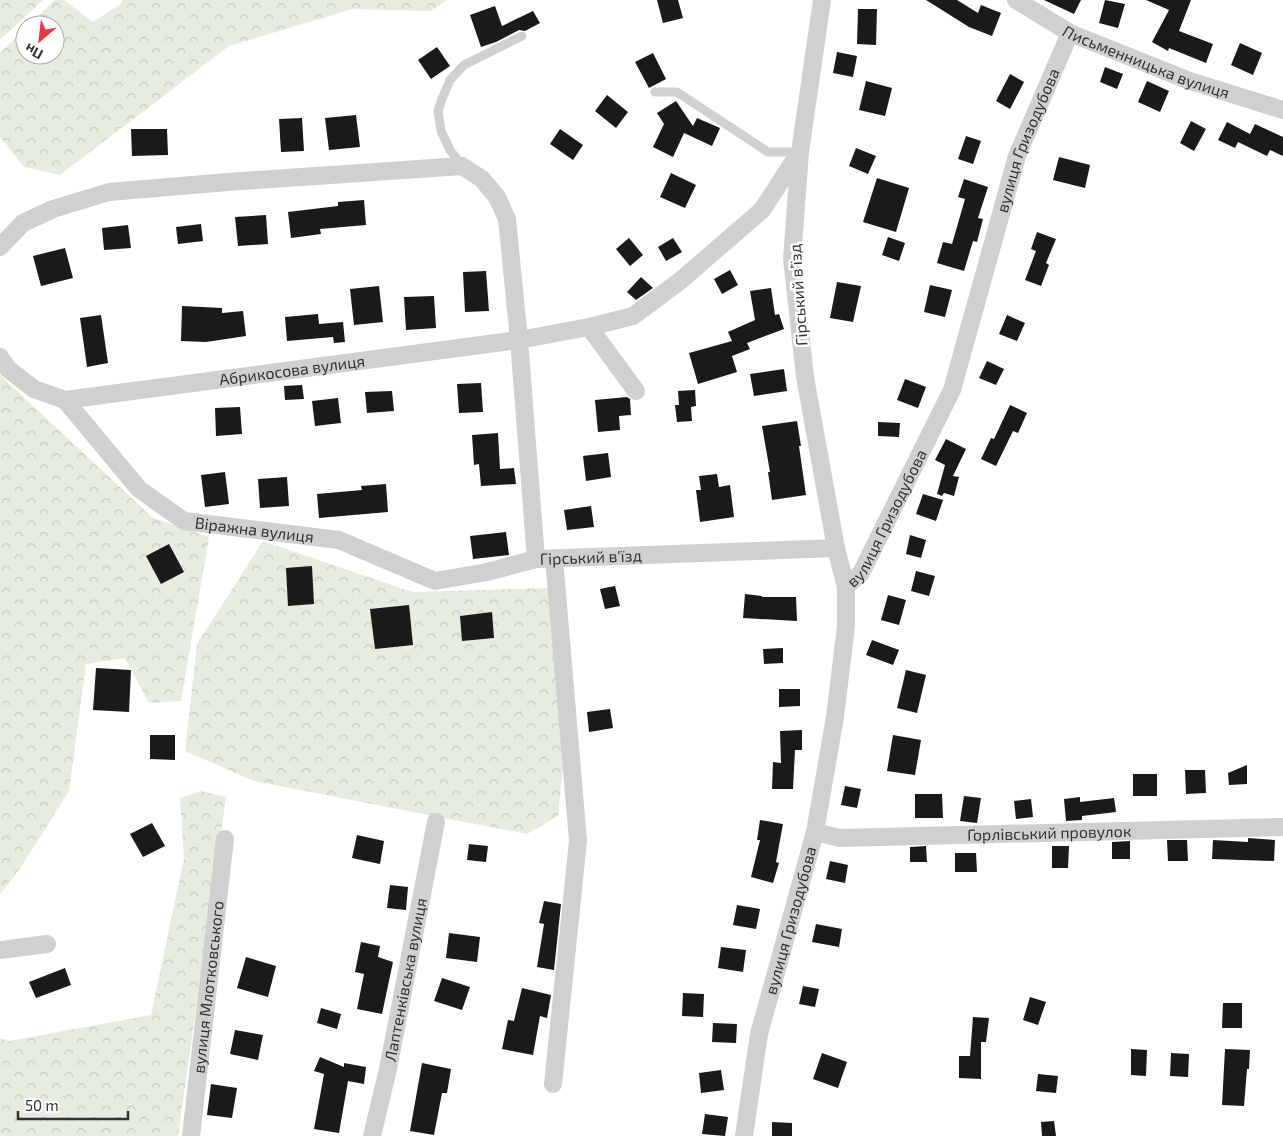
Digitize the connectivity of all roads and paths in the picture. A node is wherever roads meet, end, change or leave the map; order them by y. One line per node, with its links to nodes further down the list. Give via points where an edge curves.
1 (822, 0): 7 (street, Гірський в’їзд)
2 (1016, 0): 3 (street, Письменницька вулиця)
3 (1070, 33): 6 (street, Письменницька вулиця, via 1190,81); 18 (street, вулиця Гризодубова, via 1017,156 952,390 861,572)
4 (522, 36): 8 (lane, via 464,66 450,80 438,112 441,132)
5 (655, 92): 7 (lane, via 678,92 768,152)
6 (1283, 110)
7 (800, 152): 10 (street, via 762,210 680,281 633,316); 15 (street, Гірський в’їзд, via 792,259 805,377)
8 (462, 166): 9 (street, via 109,192 53,209 23,223); 11 (street, Гірський в'їзд, via 482,179 497,197 507,219)
9 (0, 247)
10 (589, 327): 11 (street); 13 (street)
11 (520, 340): 14 (street, Абрикосова вулиця); 17 (street, Гірський в'їзд)
12 (0, 357): 14 (street, via 8,369 34,389)
13 (636, 391)
14 (65, 400): 17 (street, Віражна вулиця, via 139,489 184,522 339,540 435,581)
15 (836, 548): 16 (street, Гірський в'їзд); 18 (street, Гірський в’їзд)
16 (554, 558): 17 (street, Гірський в'їзд); 25 (street, via 578,841)
17 (536, 559)
18 (846, 587): 21 (street, вулиця Гризодубова, via 846,626 837,699)
19 (436, 822): 27 (street, Лаптенківська вулиця)
20 (1283, 827): 21 (street, Горлівський провулок, via 840,838)
21 (815, 832): 28 (street, вулиця Гризодубова, via 759,1034)
22 (226, 839): 26 (street, вулиця Млотковського)
23 (47, 944): 24 (street)
24 (0, 950)
25 (553, 1084)
26 (191, 1136)
27 (372, 1136)
28 (744, 1136)

